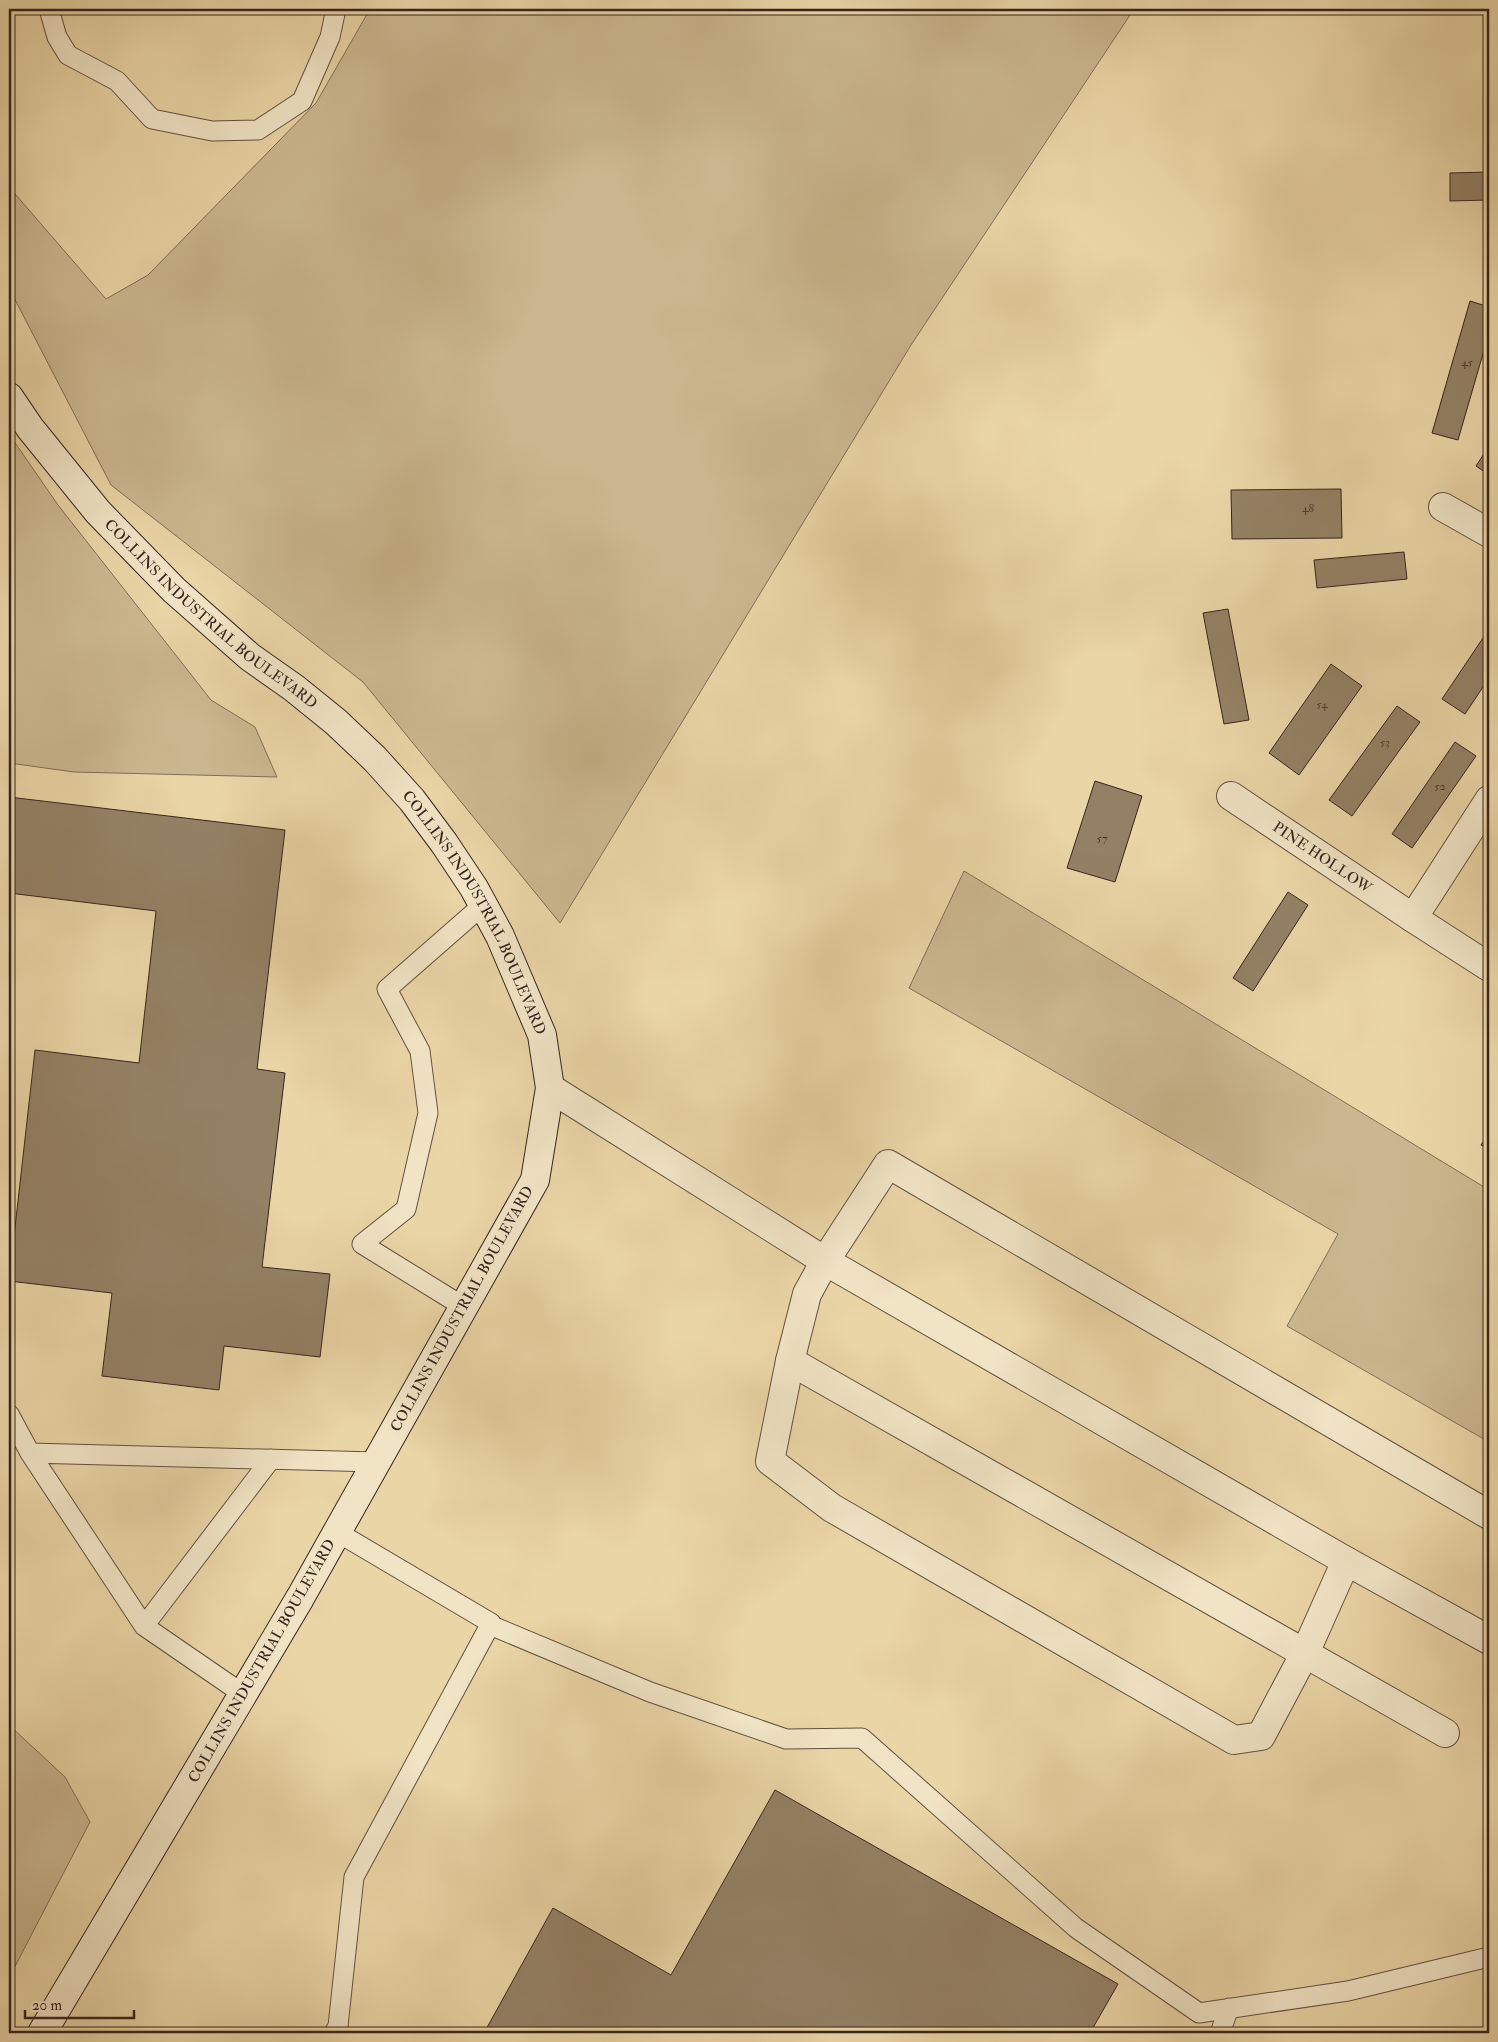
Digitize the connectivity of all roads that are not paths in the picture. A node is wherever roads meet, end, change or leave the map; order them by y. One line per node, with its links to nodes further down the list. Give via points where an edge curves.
1 (49, 9): 2 (lane, via 56,37 68,55 117,81 152,119 212,131 258,130 302,101 330,37)
2 (336, 9)
3 (9, 397): 8 (street, COLLINS INDUSTRIAL BOULEVARD, via 98,512 174,590 250,657 336,722 376,759 444,842)
4 (1443, 507): 5 (street)
5 (1489, 533)
6 (1231, 796): 9 (street, PINE HOLLOW)
7 (1489, 800): 9 (street)
8 (483, 905): 11 (street, COLLINS INDUSTRIAL BOULEVARD, via 500,936 542,1035); 13 (lane, via 387,989 420,1051 428,1112 406,1210 362,1244)
9 (1412, 918): 10 (street, PINE HOLLOW)
10 (1489, 967)
11 (550, 1088): 12 (street); 13 (street, COLLINS INDUSTRIAL BOULEVARD, via 535,1180)
12 (825, 1261): 14 (street, via 807,1294); 19 (street, via 888,1164); 21 (street)
13 (464, 1306): 18 (street, COLLINS INDUSTRIAL BOULEVARD)
14 (790, 1361): 25 (street); 25 (street, via 770,1461 832,1508 1234,1740 1261,1736)
15 (9, 1414): 16 (lane)
16 (30, 1453): 17 (lane); 23 (lane)
17 (271, 1459): 18 (lane); 23 (lane)
18 (376, 1462): 20 (street, COLLINS INDUSTRIAL BOULEVARD)
19 (1489, 1515)
20 (337, 1532): 22 (lane); 26 (street, COLLINS INDUSTRIAL BOULEVARD)
21 (1346, 1561): 24 (street); 25 (street)
22 (490, 1625): 29 (lane, via 650,1692 786,1739 862,1738 1076,1928 1199,2013); 31 (lane, via 354,1877 338,2026)
23 (144, 1626): 26 (lane)
24 (1489, 1640)
25 (1305, 1653): 27 (street)
26 (243, 1694): 30 (street, COLLINS INDUSTRIAL BOULEVARD)
27 (1445, 1733)
28 (1489, 1957): 29 (lane, via 1348,1991)
29 (1228, 2008): 32 (lane)
30 (42, 2033)
31 (334, 2033)
32 (1220, 2033)

